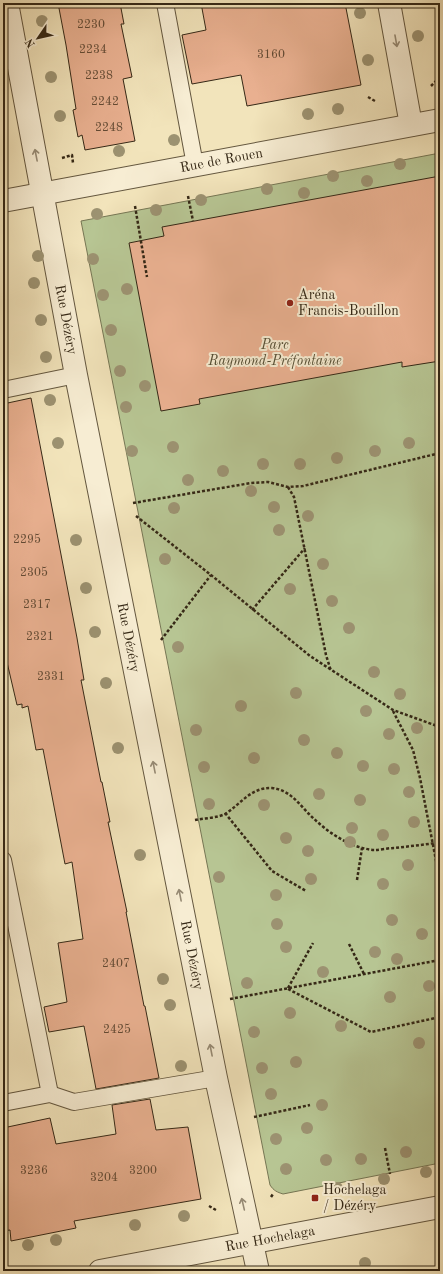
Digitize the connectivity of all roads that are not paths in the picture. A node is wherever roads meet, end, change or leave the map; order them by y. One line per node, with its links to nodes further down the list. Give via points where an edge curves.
1 (7, 3): 7 (street, Rue Dézéry, one-way to 1)
2 (165, 3): 6 (lane)
3 (389, 3): 5 (street, one-way to 5)
4 (440, 120): 5 (street, Rue de Rouen)
5 (411, 125): 6 (street, Rue de Rouen)
6 (195, 166): 7 (street, Rue de Rouen)
7 (43, 193): 8 (street, Rue de Rouen); 9 (street, Rue Dézéry)
8 (3, 200)
9 (76, 375): 10 (lane); 12 (street, Rue Dézéry, one-way to 9)
10 (3, 390)
11 (3, 860): 13 (lane)
12 (216, 1078): 13 (lane, via 74,1102); 16 (street, Rue Dézéry, one-way to 12)
13 (50, 1094): 14 (lane)
14 (3, 1104)
15 (440, 1207): 16 (street, Rue Hochelaga)
16 (252, 1242): 17 (street, Rue Hochelaga); 18 (street, Rue Dézéry)
17 (100, 1271)
18 (258, 1271)

